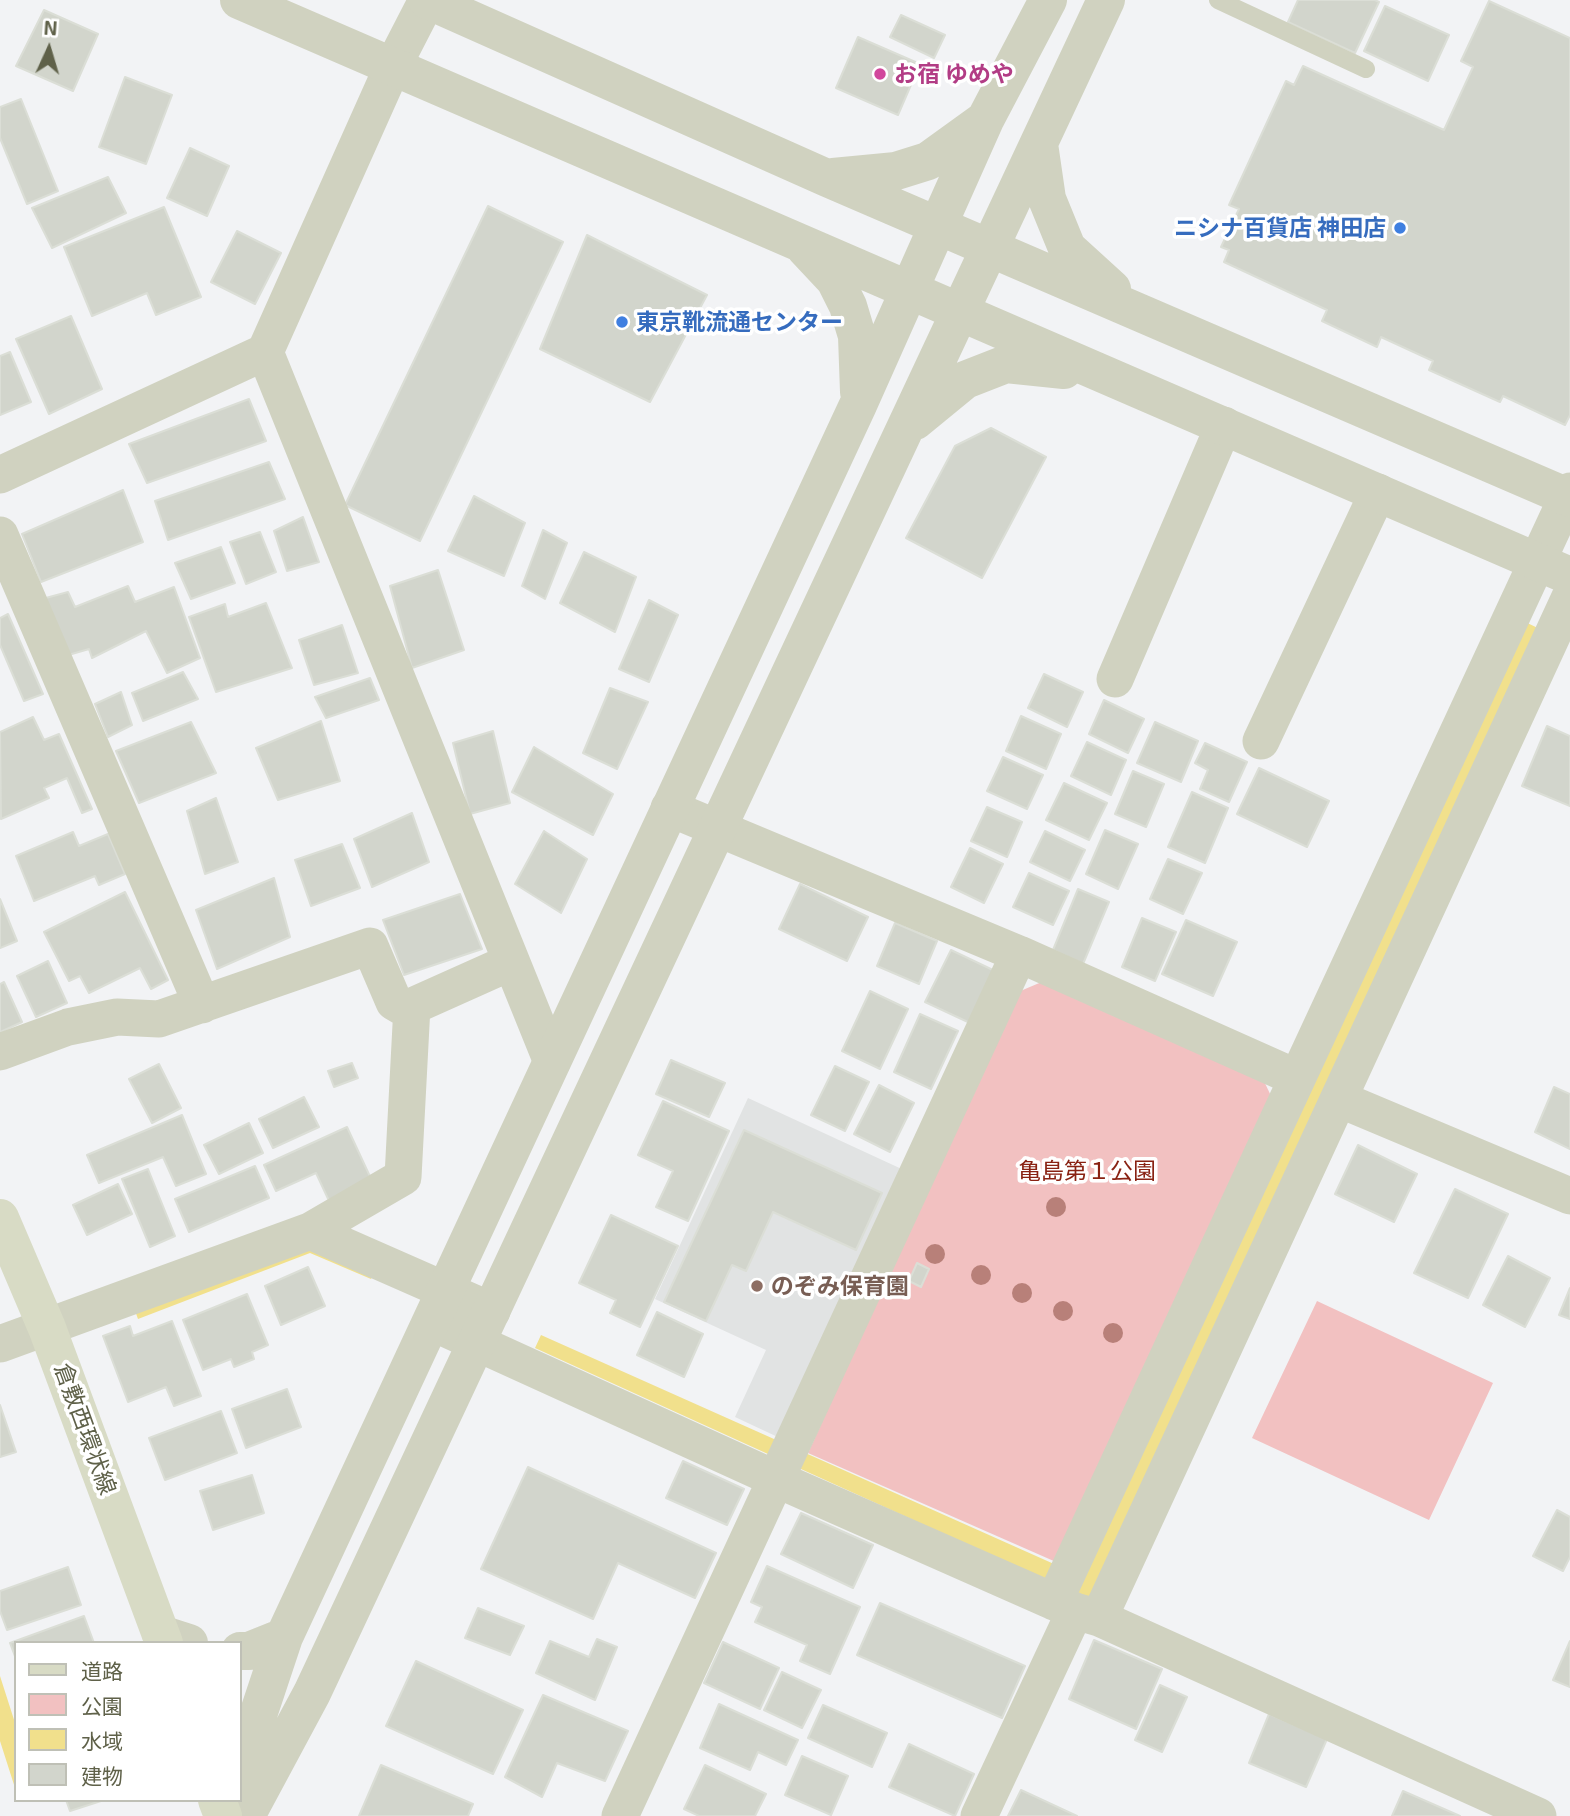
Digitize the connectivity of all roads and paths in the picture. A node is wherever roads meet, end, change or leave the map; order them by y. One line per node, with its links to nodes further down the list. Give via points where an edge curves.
1 (239, 0): 6 (street)
2 (427, 0): 6 (street); 10 (street)
3 (1048, 0): 8 (street)
4 (1106, 0): 9 (street)
5 (1218, 0): 7 (lane)
6 (392, 68): 12 (street); 17 (street)
7 (1366, 69)
8 (985, 120): 10 (street, via 928,162 896,172); 11 (street)
9 (1039, 144): 13 (street); 16 (street, via 1046,199 1067,248 1094,275)
10 (827, 178): 11 (street)
11 (938, 225): 13 (street); 14 (street)
12 (798, 241): 14 (street); 19 (street, via 835,280 848,306 857,336)
13 (991, 248): 15 (street); 16 (street)
14 (909, 290): 15 (street); 19 (street)
15 (961, 313): 18 (street); 21 (street)
16 (1153, 318): 24 (street)
17 (265, 352): 22 (street); 33 (street)
18 (1124, 383): 20 (street); 21 (street, via 1054,368 1006,364 965,380)
19 (858, 405): 30 (street)
20 (1224, 425): 23 (street); 28 (street)
21 (907, 427): 31 (street)
22 (0, 475)
23 (1378, 492): 26 (street); 29 (street)
24 (1569, 495): 26 (street)
25 (3, 551): 34 (street)
26 (1554, 568): 38 (street)
27 (1570, 597): 38 (street)
28 (1115, 679)
29 (1261, 741)
30 (669, 808): 31 (street); 37 (street)
31 (720, 828): 32 (street); 43 (street)
32 (1019, 954): 38 (street); 46 (street)
33 (511, 962): 35 (street); 37 (street)
34 (202, 1005): 35 (street, via 370,946 394,1003 406,1009); 36 (street, via 159,1019 117,1017 68,1027)
35 (412, 1006): 41 (street, via 403,1177)
36 (0, 1052)
37 (552, 1062): 42 (street)
38 (1320, 1085): 39 (street); 47 (street); 47 (street)
39 (1570, 1196)
40 (0, 1218): 44 (main road, 倉敷西環状線)
41 (310, 1231): 42 (street); 44 (street)
42 (438, 1306): 43 (street); 48 (street)
43 (484, 1327): 46 (street); 52 (street, via 312,1693)
44 (47, 1328): 45 (street); 49 (main road, 倉敷西環状線)
45 (0, 1344)
46 (784, 1462): 47 (street); 53 (street)
47 (1072, 1597): 54 (street); 55 (street)
48 (284, 1637): 50 (street); 51 (street, via 249,1742)
49 (171, 1640)
50 (242, 1651)
51 (242, 1781)
52 (246, 1816)
53 (620, 1816)
54 (979, 1816)
55 (1538, 1816)

